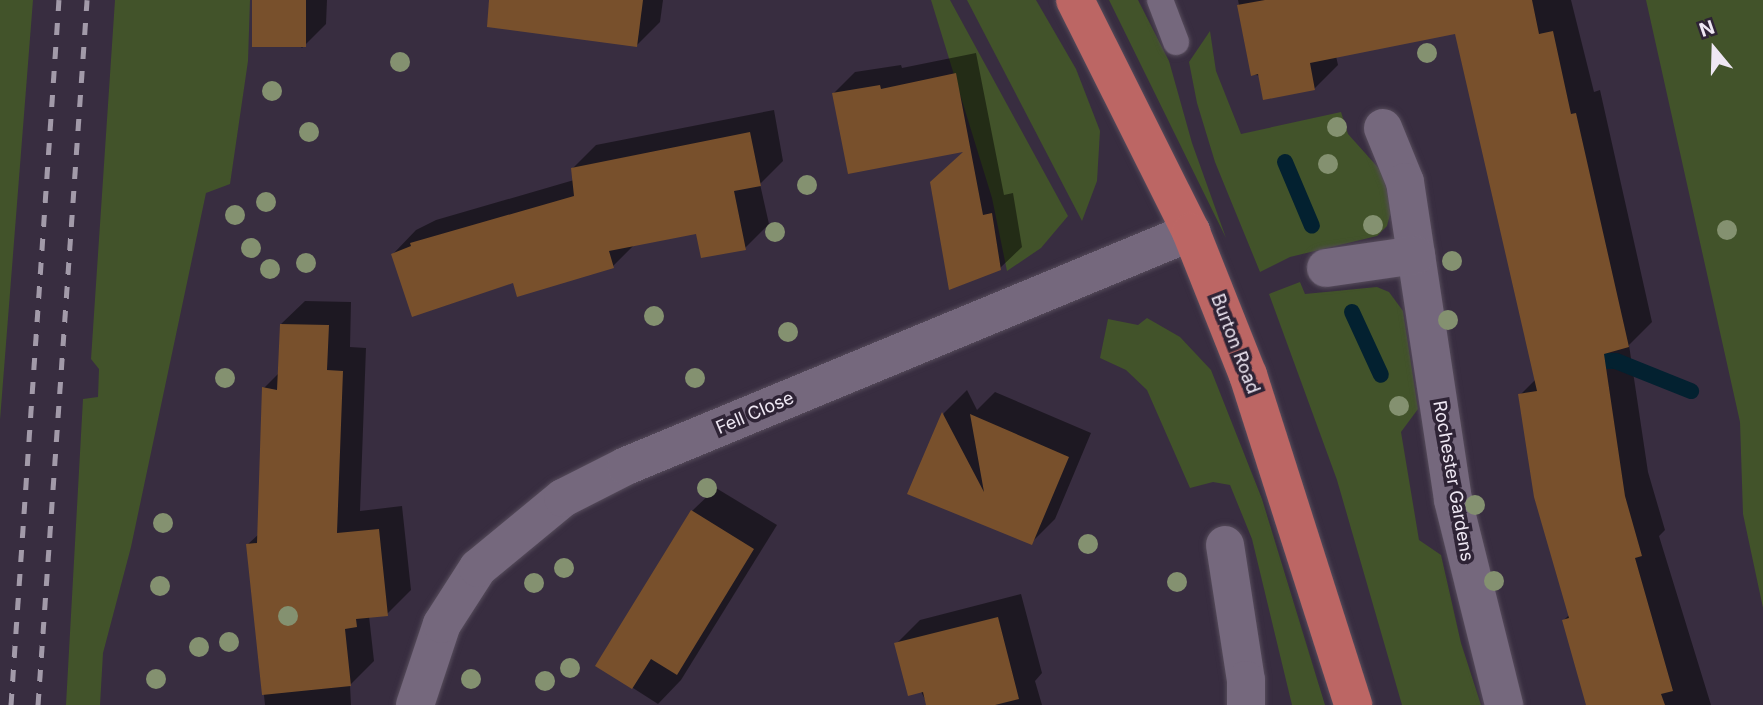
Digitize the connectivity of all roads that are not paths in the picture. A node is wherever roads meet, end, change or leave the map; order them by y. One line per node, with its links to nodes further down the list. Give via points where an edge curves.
1 (1075, 0): 5 (main road, Burton Road)
2 (1160, 0): 3 (lane)
3 (1176, 42)
4 (1384, 128): 6 (street, Rochester Gardens, via 1405,182)
5 (1191, 232): 9 (street, Fell Close, via 626,466 564,498 478,568 442,624); 11 (main road, Burton Road, via 1291,499)
6 (1416, 255): 7 (street); 12 (street, Rochester Gardens, via 1453,500)
7 (1326, 268)
8 (1224, 545): 10 (street)
9 (415, 705)
10 (1246, 705)
11 (1353, 705)
12 (1504, 705)

